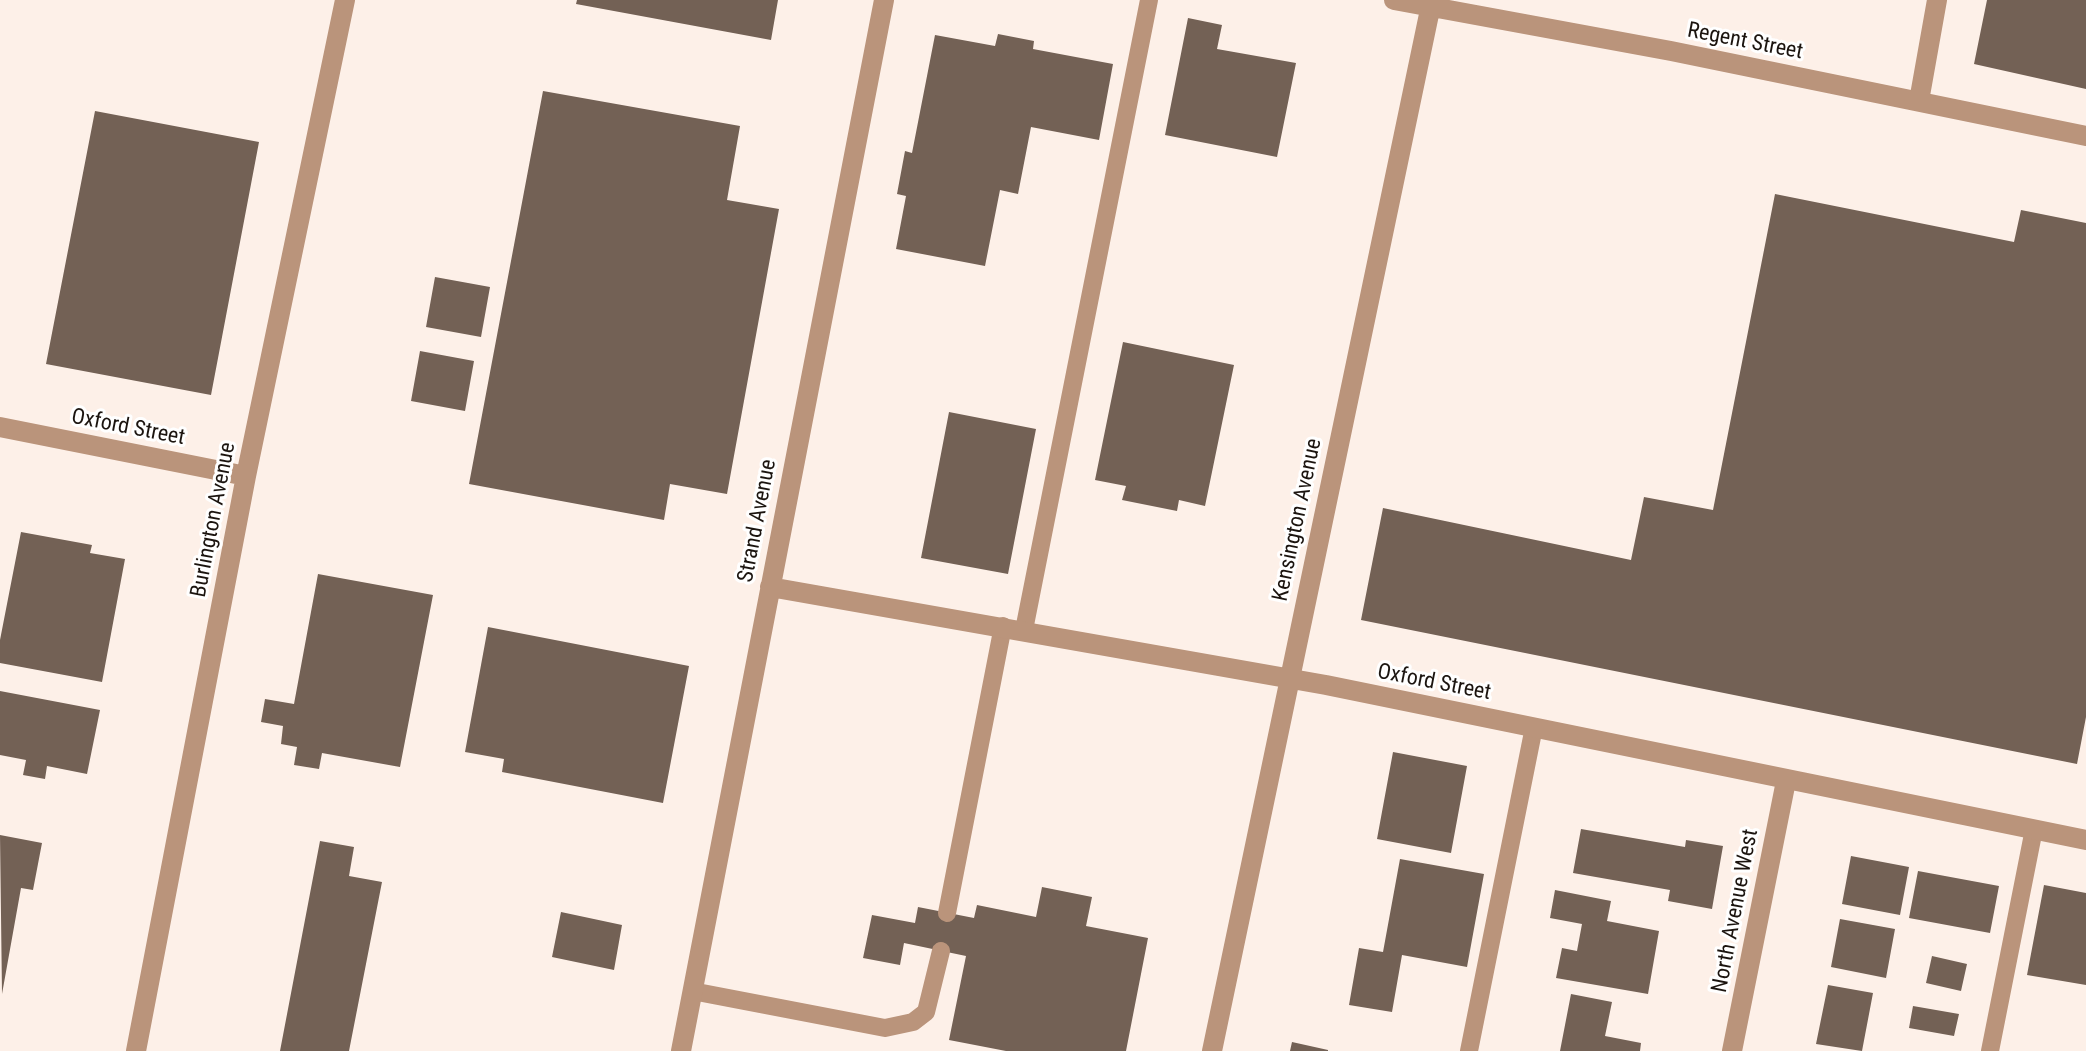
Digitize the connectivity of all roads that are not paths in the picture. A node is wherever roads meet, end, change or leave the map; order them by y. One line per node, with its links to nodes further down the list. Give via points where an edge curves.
1 (345, 0): 10 (street, Burlington Avenue)
2 (884, 0): 11 (street, Strand Avenue)
3 (1149, 0): 13 (lane)
4 (1394, 0): 6 (street, Regent Street)
5 (1937, 0): 7 (street)
6 (1432, 4): 7 (street, Regent Street); 14 (street, Kensington Avenue)
7 (1919, 101): 8 (street, Regent Street)
8 (2086, 136)
9 (0, 427): 10 (street, Oxford Street)
10 (246, 476): 22 (street, Burlington Avenue)
11 (770, 587): 12 (street, Oxford Street); 21 (street, Strand Avenue)
12 (1003, 626): 13 (street, Oxford Street); 19 (lane)
13 (1024, 630): 14 (street, Oxford Street)
14 (1289, 679): 15 (street, Oxford Street); 24 (street, Kensington Avenue)
15 (1534, 727): 16 (street, Oxford Street); 25 (lane)
16 (1786, 781): 17 (street, Oxford Street); 26 (street, North Avenue West)
17 (2034, 829): 18 (street, Oxford Street); 27 (lane)
18 (2086, 840)
19 (947, 913)
20 (941, 951): 21 (lane, via 926,1012 913,1022 885,1028)
21 (692, 991): 23 (street, Strand Avenue)
22 (136, 1051)
23 (681, 1051)
24 (1212, 1051)
25 (1469, 1051)
26 (1732, 1051)
27 (1990, 1051)

